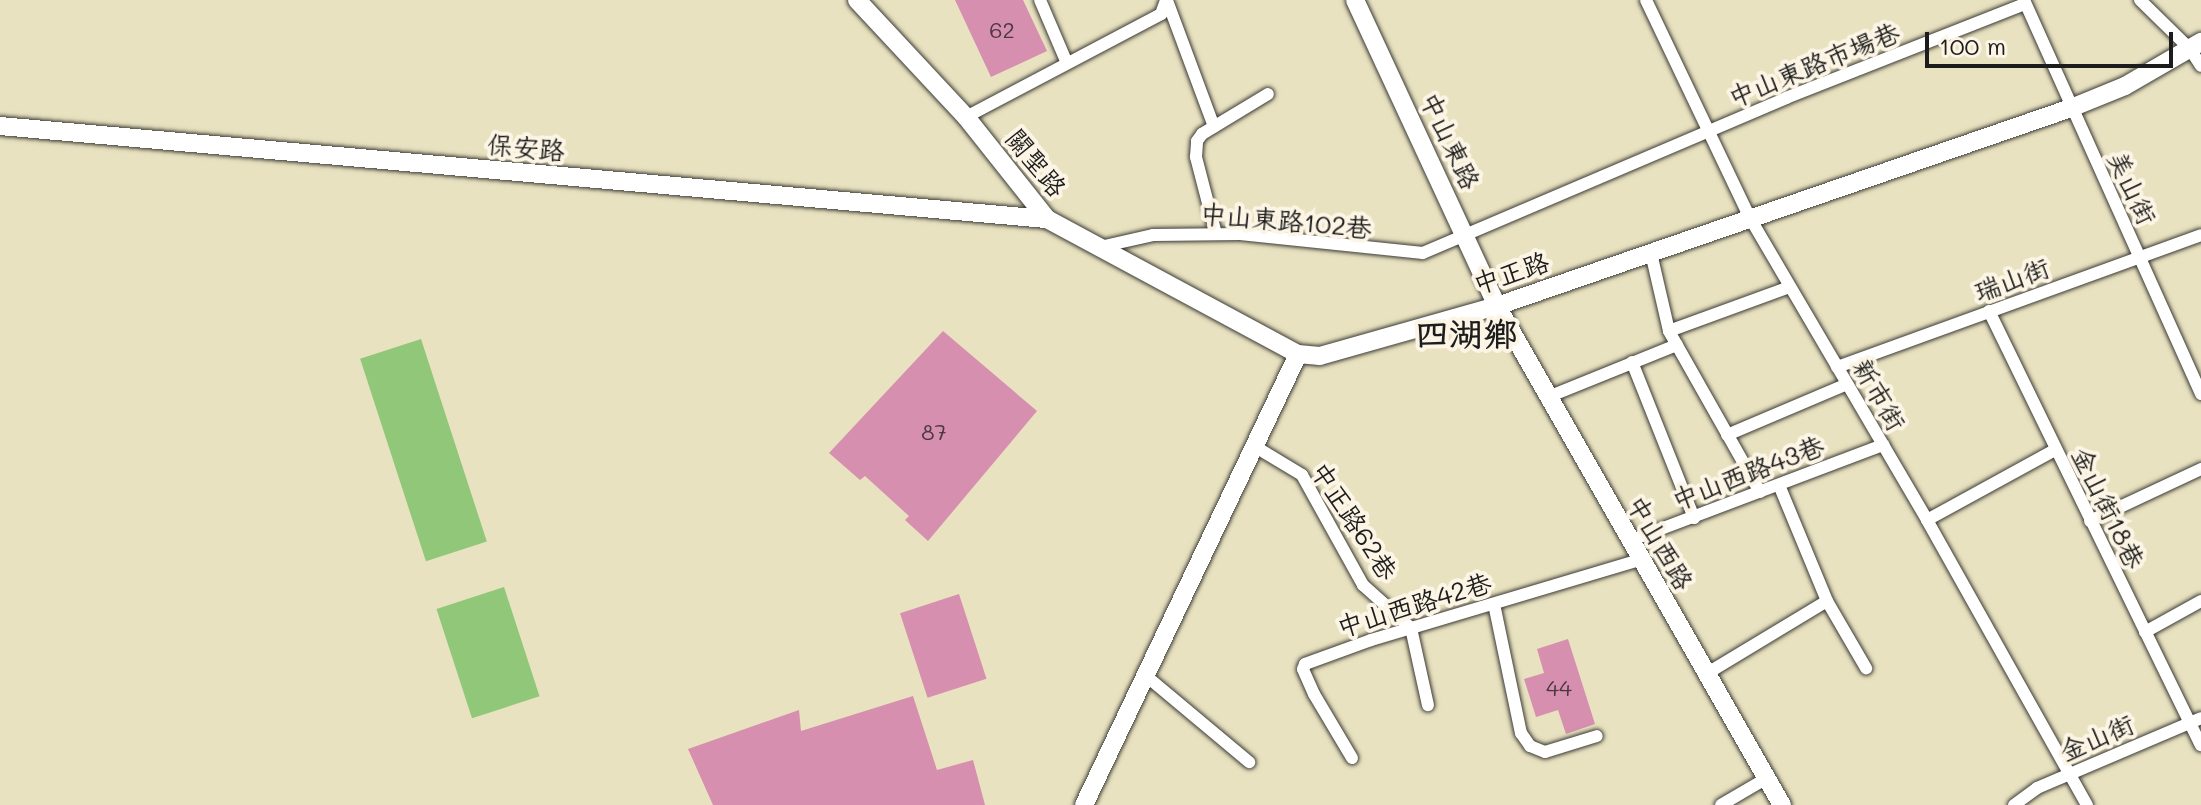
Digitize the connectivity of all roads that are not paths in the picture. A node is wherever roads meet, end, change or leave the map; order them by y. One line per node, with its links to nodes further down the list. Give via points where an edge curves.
1 (857, 0): 13 (main road, 關聖路)
2 (1040, 0): 9 (street)
3 (1355, 0): 20 (main road, 中山東路)
4 (1646, 0): 16 (street, 新市街)
5 (2140, 0): 8 (street)
6 (1167, 2): 9 (street, via 1161,14); 15 (street)
7 (2024, 2): 12 (street, 美山街); 16 (street, 中山東路市場巷)
8 (2196, 46): 10 (street); 12 (main road, 中正路, via 2125,86)
9 (1066, 61): 13 (street)
10 (2201, 66)
11 (1268, 94): 15 (street)
12 (2071, 108): 17 (main road, 中正路); 24 (street, 美山街)
13 (966, 117): 18 (main road, 關聖路)
14 (0, 126): 18 (main road, 保安路)
15 (1214, 127): 19 (street, via 1202,134 1195,150)
16 (1709, 132): 17 (street, 新市街); 20 (street, 中山東路市場巷)
17 (1750, 218): 23 (main road, 中正路); 25 (street, 新市街)
18 (1047, 219): 22 (main road, 關聖路)
19 (1216, 234): 20 (street, 中山東路102巷, via 1411,254 1438,249); 22 (street, 中山東路102巷, via 1153,235)
20 (1465, 235): 26 (main road, 中山東路)
21 (2201, 235): 24 (street, 瑞山街)
22 (1100, 247): 30 (main road, 關聖路)
23 (1651, 253): 26 (main road, 中正路); 28 (street)
24 (2140, 258): 27 (street, 瑞山街); 34 (street, 美山街)
25 (1789, 287): 28 (street); 32 (street, 新市街)
26 (1497, 306): 30 (main road, 中正路, via 1340,353); 35 (main road, 中山西路)
27 (1989, 311): 32 (street, 瑞山街); 39 (street, 金山街18巷)
28 (1669, 331): 29 (street)
29 (1677, 345): 31 (street); 36 (street)
30 (1298, 354): 38 (main road)
31 (1632, 362): 35 (street); 43 (street)
32 (1837, 367): 33 (street, 新市街)
33 (1847, 384): 36 (street); 37 (street, 新市街)
34 (2201, 394)
35 (1548, 397): 46 (main road, 中山西路)
36 (1727, 435): 42 (street)
37 (1883, 445): 41 (street, 中山西路43巷); 44 (street, 新市街)
38 (1254, 446): 51 (street, 中正路62巷, via 1302,475 1363,585); 55 (main road)
39 (2055, 450): 44 (street); 45 (street, 金山街18巷)
40 (2201, 469): 45 (street)
41 (1779, 485): 42 (street, 中山西路43巷); 48 (street)
42 (1760, 492): 43 (street, 中山西路43巷)
43 (1694, 518): 46 (street, 中山西路43巷)
44 (1927, 520): 62 (street, 新市街)
45 (2090, 521): 52 (street, 金山街18巷)
46 (1629, 541): 47 (main road, 中山西路)
47 (1640, 560): 50 (street, 中山西路42巷); 54 (main road, 中山西路)
48 (1827, 601): 53 (street); 54 (street)
49 (2201, 601): 52 (street)
50 (1494, 604): 51 (street, 中山西路42巷); 58 (street, via 1521,733 1530,746 1545,752)
51 (1411, 628): 56 (street); 60 (street, 中山西路42巷, via 1305,664 1310,686)
52 (2145, 632): 57 (street, 金山街18巷)
53 (1866, 668)
54 (1706, 674): 63 (main road, 中山西路)
55 (1145, 675): 61 (street); 64 (main road)
56 (1428, 705)
57 (2196, 721): 59 (street, 金山街18巷); 62 (street, 金山街)
58 (1597, 736)
59 (2201, 745)
60 (1352, 758)
61 (1249, 762)
62 (2070, 773): 67 (street, 金山街); 68 (street, 新市街)
63 (1767, 778): 65 (street); 66 (main road, 中山西路)
64 (1084, 805)
65 (1721, 805)
66 (1782, 805)
67 (2014, 805)
68 (2087, 805)

